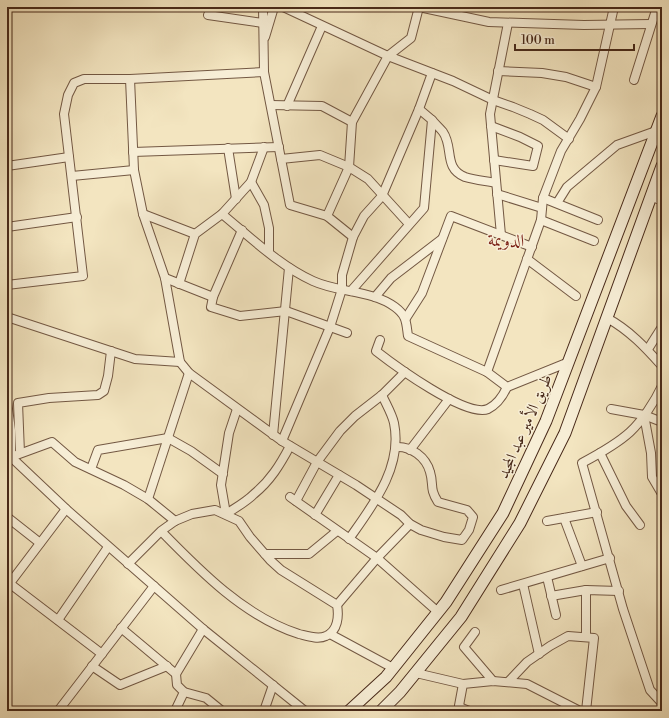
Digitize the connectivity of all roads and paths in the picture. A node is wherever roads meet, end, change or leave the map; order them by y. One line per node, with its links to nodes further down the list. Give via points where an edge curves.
1 (263, 7): 8 (street)
2 (274, 7): 13 (street)
3 (283, 7): 12 (street)
4 (419, 7): 9 (street, via 489,22); 14 (street, via 411,38)
5 (614, 7): 11 (street)
6 (657, 7): 10 (street)
7 (208, 15): 8 (street)
8 (263, 23): 13 (street)
9 (508, 23): 11 (street); 15 (street)
10 (651, 24): 11 (street); 19 (street)
11 (610, 25): 20 (street)
12 (322, 26): 14 (street); 23 (street)
13 (264, 42): 16 (street)
14 (388, 56): 17 (street); 27 (street)
15 (498, 71): 20 (street, via 542,73 566,77); 21 (street)
16 (264, 72): 18 (street); 22 (street)
17 (432, 73): 21 (street); 24 (street)
18 (130, 80): 34 (street); 35 (street, via 84,79 74,83 68,95 64,114)
19 (634, 80)
20 (596, 87): 30 (street)
21 (493, 100): 28 (street); 30 (street, via 543,120)
22 (271, 106): 23 (street); 32 (street)
23 (286, 106): 27 (street, via 322,106)
24 (419, 109): 26 (street); 46 (street)
25 (662, 116): 29 (main road, طريق الأمير عبد المجيد)
26 (432, 120): 44 (street, via 443,132 449,148 451,166 457,172 466,177); 59 (street, via 424,208)
27 (352, 122): 39 (street)
28 (491, 126): 37 (street); 37 (street, via 538,146 533,166)
29 (656, 130): 51 (street, via 617,145 567,187); 90 (main road, طريق الأمير عبد المجيد)
30 (569, 139): 48 (street, via 561,151)
31 (264, 147): 32 (street); 33 (street); 43 (street)
32 (279, 147): 36 (street)
33 (228, 148): 34 (street); 49 (street)
34 (133, 152): 41 (street)
35 (69, 157): 38 (street); 42 (street)
36 (281, 159): 39 (street, via 320,155); 55 (street, via 290,205)
37 (494, 160): 44 (street)
38 (7, 166)
39 (348, 166): 46 (street, via 368,179); 55 (street)
40 (662, 166): 47 (main road)
41 (134, 170): 42 (street); 53 (street)
42 (72, 176): 56 (street)
43 (251, 182): 49 (street); 68 (street, via 264,205 269,228)
44 (496, 183): 45 (street)
45 (497, 194): 52 (street); 63 (street)
46 (382, 196): 59 (street); 64 (street, via 364,216)
47 (651, 196): 50 (street); 82 (main road)
48 (543, 198): 51 (street); 52 (street)
49 (236, 199): 54 (street)
50 (662, 201)
51 (557, 203): 58 (street)
52 (542, 208): 57 (street)
53 (143, 214): 62 (street); 71 (street)
54 (222, 214): 61 (street); 62 (street)
55 (327, 216): 64 (street)
56 (76, 217): 60 (street); 73 (street, via 84,276)
57 (541, 220): 66 (street); 67 (street)
58 (598, 220)
59 (409, 224): 75 (street)
60 (7, 228)
61 (242, 230): 68 (street); 77 (street)
62 (195, 234): 72 (street)
63 (501, 235): 65 (street, via 451,216); 67 (street)
64 (352, 237): 74 (street, via 342,275)
65 (443, 239): 78 (street, via 391,278); 81 (street, via 422,293)
66 (594, 241)
67 (532, 246): 69 (street)
68 (269, 252): 70 (street)
69 (527, 259): 76 (street); 93 (street)
70 (290, 268): 74 (street, via 314,282); 79 (street)
71 (165, 278): 72 (street); 89 (street)
72 (179, 284): 77 (street)
73 (7, 285)
74 (342, 289): 75 (street); 83 (street)
75 (351, 292): 78 (street)
76 (576, 296)
77 (213, 297): 79 (street, via 211,307 240,316)
78 (375, 297): 81 (street, via 395,307)
79 (286, 311): 83 (street); 104 (street)
80 (7, 317): 88 (street)
81 (406, 318): 93 (street, via 408,336)
82 (607, 318): 87 (street, via 622,326); 162 (main road, via 564,432 520,523 461,617)
83 (330, 327): 85 (street); 106 (street)
84 (662, 327): 87 (street)
85 (347, 333)
86 (380, 340): 92 (street, via 376,351)
87 (648, 350): 91 (street)
88 (111, 351): 89 (street, via 135,359); 110 (street, via 104,391 98,395 18,403)
89 (180, 362): 94 (street)
90 (569, 362): 96 (street); 149 (main road, طريق الأمير عبد المجيد, via 546,421 503,513)
91 (662, 366)
92 (404, 372): 97 (street); 98 (street)
93 (487, 372): 96 (street)
94 (189, 373): 100 (street); 105 (street)
95 (662, 386): 102 (street)
96 (507, 387): 98 (street, via 501,399 487,409 475,409)
97 (382, 395): 108 (street, via 394,422); 113 (street, via 340,431)
98 (449, 400): 109 (street)
99 (7, 402): 112 (street, via 11,430)
100 (237, 409): 104 (street); 115 (street, via 229,433)
101 (611, 409): 102 (street)
102 (644, 415): 103 (street); 111 (street, via 630,432); 117 (street, via 651,453 652,477)
103 (662, 422)
104 (273, 434): 106 (street)
105 (168, 438): 114 (street, via 98,450); 115 (street); 118 (street)
106 (282, 441): 107 (street)
107 (290, 446): 113 (street); 122 (street, via 271,478 254,496)
108 (396, 448): 109 (street, via 404,447); 119 (street, via 389,476)
109 (410, 450): 128 (street, via 420,454 430,471 432,493 438,502 468,510 472,517 469,530 462,540 421,530)
110 (20, 453): 112 (street); 114 (street, via 52,442 75,462)
111 (600, 453): 121 (street, via 582,463); 129 (street, via 626,506)
112 (9, 457): 120 (street)
113 (317, 462): 116 (street); 123 (street, via 293,499)
114 (91, 469): 118 (street)
115 (223, 474): 122 (street, via 221,485)
116 (338, 475): 119 (street); 123 (street)
117 (662, 494)
118 (148, 499): 126 (street)
119 (377, 499): 128 (street); 132 (street)
120 (66, 510): 133 (street); 134 (street)
121 (597, 512): 125 (street); 137 (street)
122 (226, 514): 126 (street, via 215,510 192,514); 135 (street, via 239,521)
123 (315, 515): 131 (street)
124 (7, 517): 133 (street)
125 (564, 518): 127 (street); 139 (street)
126 (175, 521): 130 (street)
127 (547, 521)
128 (410, 524): 136 (street)
129 (640, 525)
130 (161, 531): 138 (street); 155 (street, via 243,606 285,630 308,637 322,638)
131 (338, 531): 132 (street); 135 (street, via 309,554)
132 (350, 539): 136 (street)
133 (40, 543): 142 (street)
134 (108, 547): 138 (street); 151 (street)
135 (265, 554): 148 (street, via 281,570)
136 (377, 558): 148 (street); 149 (street)
137 (610, 558): 139 (street); 146 (street)
138 (128, 564): 143 (street)
139 (582, 566): 140 (street)
140 (547, 577): 141 (street); 147 (street)
141 (523, 584): 144 (street); 158 (street)
142 (8, 585): 151 (street)
143 (154, 586): 152 (street); 153 (street)
144 (501, 590)
145 (586, 590): 146 (street); 147 (street); 156 (street)
146 (618, 591): 169 (street, via 650,690)
147 (551, 596): 150 (street)
148 (337, 605): 155 (street, via 337,624)
149 (438, 612): 161 (main road, طريق الأمير عبد المجيد)
150 (556, 615)
151 (58, 620): 157 (street)
152 (122, 628): 157 (street); 160 (street)
153 (203, 629): 163 (street); 167 (street)
154 (475, 632): 164 (street, via 464,648)
155 (330, 634): 161 (street)
156 (586, 637): 158 (street, via 568,636); 180 (street, via 594,638)
157 (102, 654): 159 (street)
158 (539, 654): 165 (street, via 527,662)
159 (92, 666): 160 (street, via 120,685); 171 (street)
160 (167, 666): 163 (street)
161 (393, 668): 176 (main road, طريق الأمير عبد المجيد)
162 (416, 672): 166 (street); 177 (main road)
163 (176, 674): 168 (street, via 177,685)
164 (493, 681): 165 (street); 166 (street)
165 (509, 681): 179 (street, via 527,684)
166 (462, 684): 170 (street)
167 (273, 685): 174 (street); 175 (street)
168 (184, 692): 172 (street); 173 (street, via 206,698)
169 (662, 703)
170 (459, 709): 178 (street)
171 (58, 711)
172 (175, 711)
173 (222, 711)
174 (264, 711)
175 (305, 711)
176 (350, 711)
177 (381, 711)
178 (469, 711)
179 (580, 711)
180 (586, 711)

